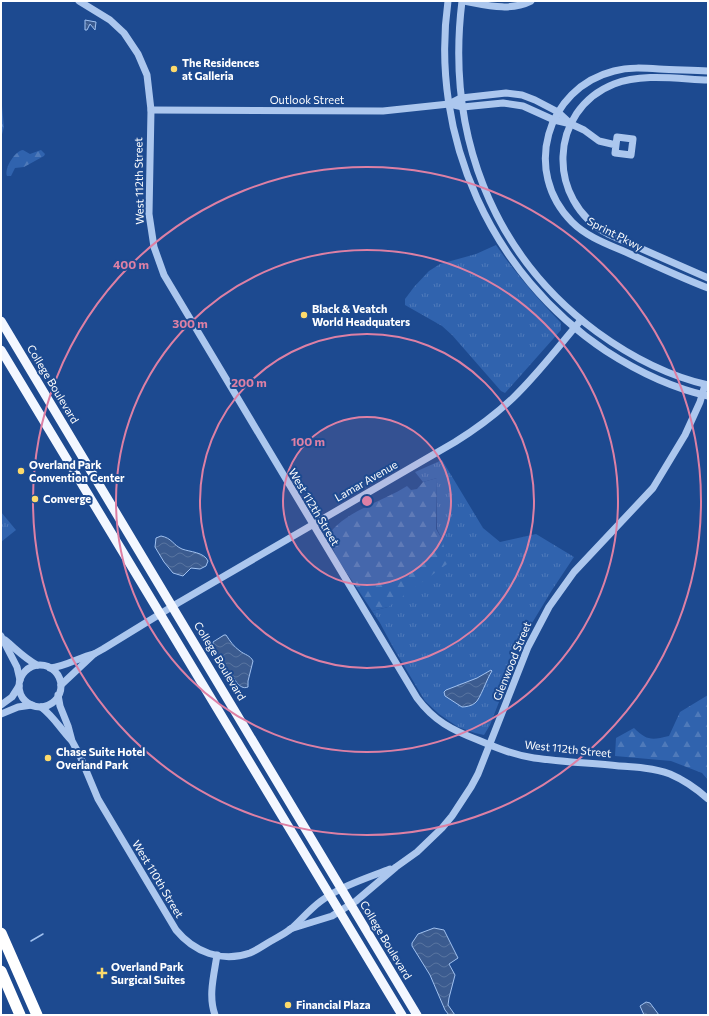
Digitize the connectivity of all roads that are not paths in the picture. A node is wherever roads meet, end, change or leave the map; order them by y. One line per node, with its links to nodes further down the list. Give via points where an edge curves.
1 (78, 1): 5 (street, West 112th Street)
2 (448, 1): 9 (street, via 445,38)
3 (463, 1): 4 (street, via 513,7); 8 (street, via 458,46)
4 (531, 1)
5 (87, 3): 11 (street, West 112th Street, via 115,24 138,54 147,75)
6 (708, 71): 12 (street, Sprint Pkwy, via 632,68 615,70 583,84 566,100)
7 (708, 80): 14 (street, Sprint Pkwy, via 644,78 619,82 587,102)
8 (461, 98): 9 (street, Outlook Street); 10 (street); 12 (street, via 497,93 514,94 535,100)
9 (449, 104): 10 (street); 11 (street, Outlook Street, via 368,112); 20 (street, via 464,165 476,198 490,225 526,278)
10 (463, 107): 13 (street, via 514,105 532,109); 18 (street, via 479,172 504,229 539,278)
11 (151, 110): 24 (street, West 112th Street, via 149,214 150,232 158,262 170,288)
12 (558, 112): 13 (street, Sprint Pkwy); 14 (street)
13 (554, 120): 14 (street); 17 (street, Sprint Pkwy, via 546,144 547,174 558,204 570,220 592,237)
14 (572, 124): 15 (street, via 599,141); 16 (street, Sprint Pkwy, via 564,148 564,173 568,190 582,213 608,234)
15 (616, 145)
16 (708, 278)
17 (708, 288)
18 (581, 320): 20 (street, Lamar Avenue); 22 (street, via 642,360 670,373)
19 (1, 321): 25 (main road, College Boulevard)
20 (574, 327): 23 (street, via 606,351 638,370); 24 (street, Lamar Avenue, via 514,397 480,425)
21 (1, 350): 26 (main road)
22 (707, 385): 23 (street, Glenwood Street)
23 (705, 395): 39 (street, Glenwood Street, via 685,435 653,488 574,572 549,607 528,647)
24 (312, 525): 25 (street, Lamar Avenue); 39 (street, West 112th Street, via 422,705 443,724)
25 (173, 606): 26 (street, Lamar Avenue); 42 (main road, College Boulevard)
26 (160, 614): 28 (street, Lamar Avenue); 43 (main road)
27 (2, 637): 29 (street); 31 (street, via 17,666)
28 (94, 654): 30 (street, Lamar Avenue); 32 (street, Lamar Avenue)
29 (36, 665): 30 (street); 31 (street, via 24,672)
30 (50, 668): 32 (street, via 58,676)
31 (20, 683): 34 (street, via 12,697); 35 (street, via 22,696)
32 (61, 685): 33 (street)
33 (58, 695): 36 (street, via 52,702); 38 (street, West 110th Street)
34 (1, 705)
35 (32, 705): 36 (street); 37 (street)
36 (41, 707): 38 (street, West 110th Street, via 52,716)
37 (1, 714)
38 (72, 741): 48 (street, West 110th Street, via 104,809 176,930 199,950)
39 (490, 745): 40 (street, West 112th Street, via 533,758 655,770 686,782); 41 (street, Glenwood Street, via 471,787 452,816 427,843)
40 (708, 799)
41 (396, 867): 42 (street, Glenwood Street); 44 (street, Glenwood Street)
42 (342, 889): 43 (street, Glenwood Street); 44 (main road, College Boulevard)
43 (330, 896): 45 (main road); 46 (street, Glenwood Street)
44 (350, 904): 45 (street, Glenwood Street); 54 (main road, College Boulevard)
45 (340, 911): 46 (street, Glenwood Street); 53 (main road)
46 (290, 929): 48 (street, Glenwood Street, via 248,953)
47 (1, 933): 51 (highway)
48 (217, 955): 52 (street, via 211,999)
49 (1, 971): 50 (highway)
50 (20, 1015)
51 (37, 1015)
52 (215, 1015)
53 (402, 1015)
54 (417, 1015)

